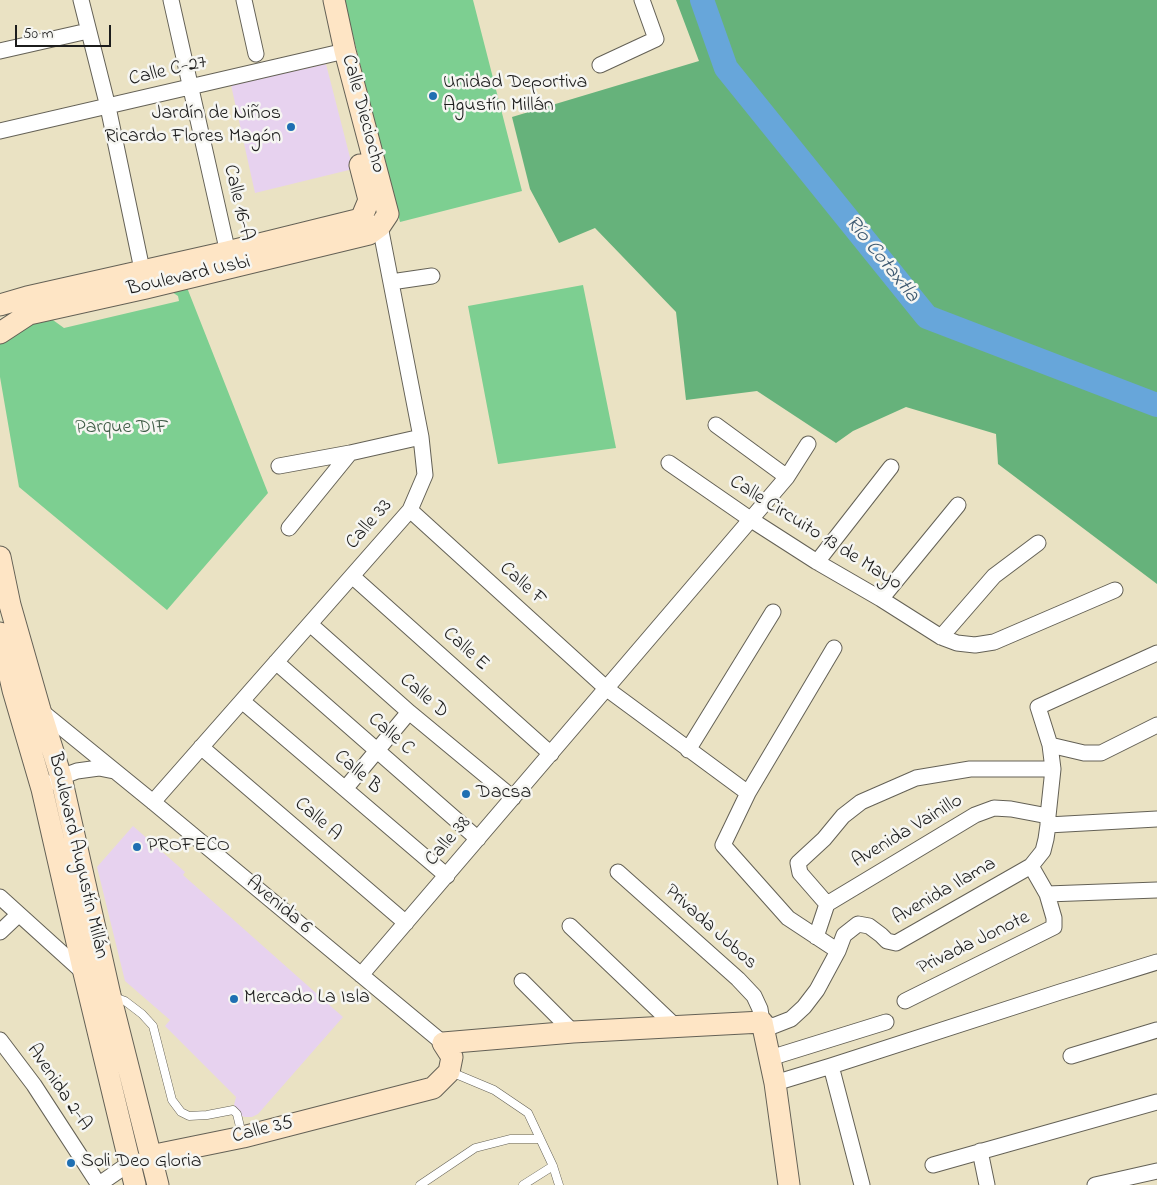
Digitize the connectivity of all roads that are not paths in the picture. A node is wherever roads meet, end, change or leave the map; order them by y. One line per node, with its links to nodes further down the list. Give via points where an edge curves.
1 (81, 0): 7 (street)
2 (171, 0): 12 (street, Calle 16-A)
3 (244, 0): 10 (street)
4 (319, 0): 9 (street, Calle Dieciocho)
5 (334, 0): 9 (street, Calle Dieciocho)
6 (642, 0): 11 (street, via 656,39)
7 (88, 31): 8 (street); 13 (street)
8 (0, 51)
9 (338, 53): 12 (street, Calle C-27); 15 (street, Calle Dieciocho, via 369,200)
10 (256, 54)
11 (600, 65)
12 (190, 87): 13 (street, Calle C-27); 16 (street, Calle 16-A)
13 (108, 106): 14 (street, Calle C-27); 18 (street)
14 (0, 131)
15 (370, 222): 16 (street, Boulevard Usbi); 19 (street, Calle 33)
16 (229, 260): 18 (street, Boulevard Usbi)
17 (432, 276): 19 (street)
18 (144, 279): 20 (street, Boulevard Usbi, via 27,297); 21 (street, Boulevard Usbi, via 30,314)
19 (391, 282): 23 (street, Calle 33)
20 (0, 305)
21 (0, 333)
22 (716, 425): 29 (street)
23 (421, 437): 25 (street); 31 (street, Calle 33, via 425,475)
24 (808, 444): 29 (street, Calle 38)
25 (350, 454): 27 (street); 33 (street)
26 (669, 463): 32 (street, Calle Circuito 13 de Mayo)
27 (279, 466)
28 (891, 467): 36 (street)
29 (787, 477): 32 (street, Calle 38)
30 (958, 505): 39 (street)
31 (410, 510): 37 (street, Calle 33); 49 (street, Calle F)
32 (750, 520): 36 (street, Calle Circuito 13 de Mayo); 49 (street, Calle 38)
33 (289, 528)
34 (1038, 544): 44 (street, via 994,576)
35 (0, 557): 40 (street, Boulevard Augustín Millán)
36 (817, 562): 39 (street, Calle Circuito 13 de Mayo)
37 (352, 576): 42 (street, Calle 33); 58 (street, Calle E)
38 (1115, 590): 44 (street, Calle Circuito 13 de Mayo, via 994,642 975,645)
39 (881, 599): 44 (street, Calle Circuito 13 de Mayo)
40 (5, 604): 51 (street, Boulevard Augustín Millán)
41 (773, 612): 57 (street)
42 (310, 624): 47 (street, Calle 33); 52 (street, Calle D)
43 (0, 633): 48 (street, Boulevard Augustín Millán)
44 (941, 637)
45 (834, 648): 64 (street)
46 (1157, 653): 54 (street, via 1038,707)
47 (276, 662): 50 (street, Calle 33); 56 (street, Calle C)
48 (6, 684): 51 (street, Avenida 6); 62 (street, Boulevard Augustín Millán)
49 (607, 689): 57 (street, Calle F); 58 (street, Calle 38)
50 (242, 701): 55 (street, Calle 33); 63 (street, Calle B)
51 (40, 710): 60 (street, Avenida 6); 61 (street, Boulevard Augustín Millán)
52 (409, 712): 56 (street); 65 (street, Calle D)
53 (1157, 725): 54 (street, via 1101,753 1084,753)
54 (1050, 745): 59 (street)
55 (201, 748): 66 (street, Calle 33); 78 (street, Calle A)
56 (377, 750): 63 (street); 69 (street, Calle C)
57 (688, 750): 64 (street, Calle F)
58 (551, 754): 65 (street, Calle 38)
59 (1053, 769): 68 (street); 76 (street, via 970,769 916,778 861,802 798,863 800,873)
60 (116, 771): 61 (street, via 86,769); 66 (street, Avenida 6)
61 (61, 777): 62 (street); 87 (street, Boulevard Augustín Millán)
62 (42, 789): 84 (street, Boulevard Augustín Millán)
63 (345, 789): 72 (street, Calle B)
64 (748, 793): 81 (street, via 723,845 788,918)
65 (513, 798): 69 (street, Calle 38)
66 (154, 802): 85 (street, Avenida 6)
67 (1157, 819): 68 (street, Avenida Vainillo)
68 (1048, 820): 70 (street, via 1043,851); 76 (street, Avenida Vainillo, via 1011,808 994,808 975,814)
69 (478, 839): 72 (street, Calle 38)
70 (1031, 866): 74 (street); 82 (street, Avenida Ilama, via 896,943 886,941 869,926 858,924 844,935)
71 (618, 872): 89 (street, Privada Jobos, via 738,979 758,1001)
72 (447, 876): 78 (street, Calle 38)
73 (1157, 890): 74 (street)
74 (1047, 894): 88 (street, Privada Jonote, via 1054,927)
75 (0, 897): 77 (street)
76 (827, 904): 81 (street)
77 (18, 915): 80 (street); 84 (street)
78 (406, 923): 85 (street, Calle 38)
79 (570, 926): 91 (street)
80 (0, 932)
81 (816, 937): 82 (street)
82 (838, 952): 89 (street, via 817,990 791,1019 772,1026)
83 (1157, 965): 98 (street, via 1050,995)
84 (84, 973): 105 (street, Boulevard Augustín Millán)
85 (361, 975): 95 (street, Avenida 6)
86 (522, 981): 93 (street)
87 (110, 995): 102 (lane, via 125,1001 153,1026 172,1100 181,1112 189,1116 233,1110); 105 (street, Boulevard Augustín Millán)
88 (905, 1001)
89 (762, 1022): 91 (street); 97 (street)
90 (886, 1022): 97 (street)
91 (675, 1026): 93 (street)
92 (1157, 1030): 96 (street)
93 (574, 1032): 95 (street)
94 (0, 1040): 109 (street, Avenida 2-A, via 34,1085)
95 (443, 1043): 99 (street, via 452,1057)
96 (1070, 1056)
97 (770, 1058): 100 (street)
98 (831, 1066): 100 (street); 116 (street)
99 (449, 1072): 102 (street, Calle 35, via 433,1088); 103 (lane, via 494,1090 528,1113)
100 (775, 1083): 115 (street)
101 (1157, 1102): 104 (street)
102 (243, 1137): 105 (street, Calle 35)
103 (540, 1139): 107 (lane); 112 (lane, via 510,1139 475,1148)
104 (980, 1151): 106 (street); 117 (street)
105 (140, 1159): 109 (street, Calle 35); 110 (street, Boulevard Augustín Millán); 111 (street)
106 (934, 1165)
107 (553, 1166): 113 (lane); 114 (lane)
108 (1157, 1171): 118 (street)
109 (98, 1185)
110 (135, 1185)
111 (158, 1185)
112 (420, 1185)
113 (523, 1185)
114 (559, 1185)
115 (789, 1185)
116 (862, 1185)
117 (987, 1185)
118 (1095, 1185)

